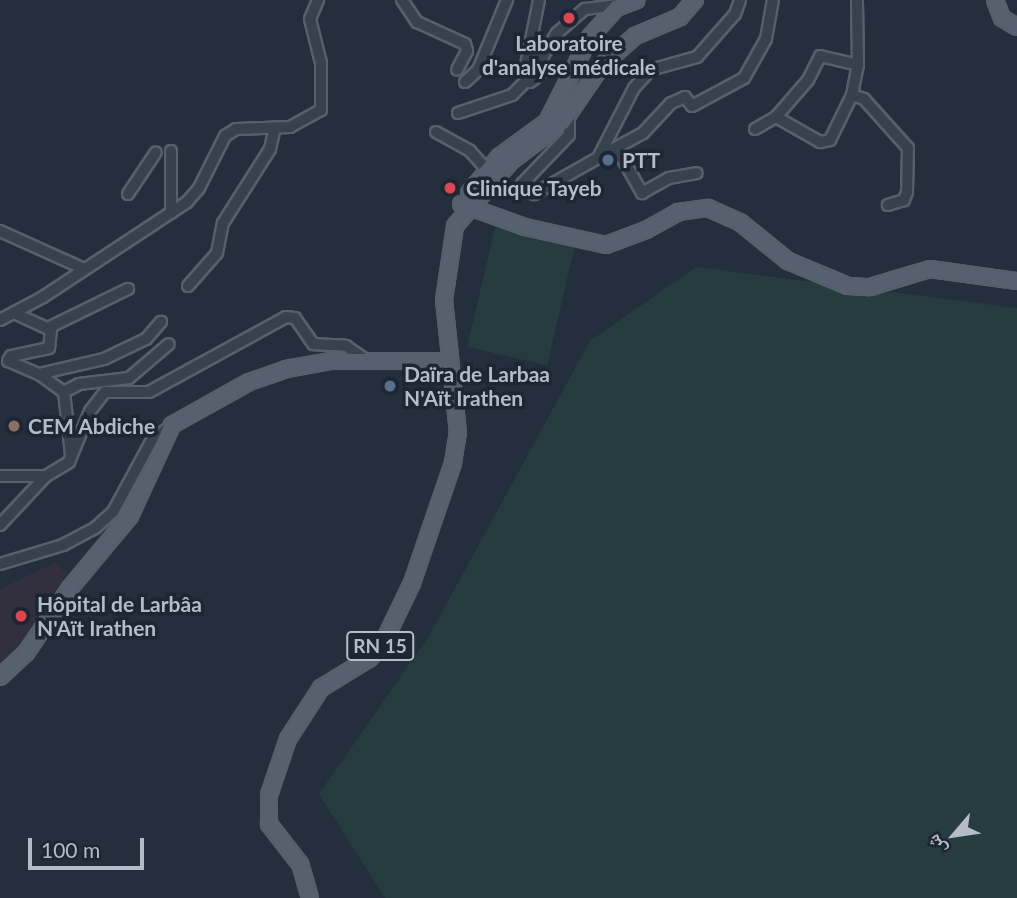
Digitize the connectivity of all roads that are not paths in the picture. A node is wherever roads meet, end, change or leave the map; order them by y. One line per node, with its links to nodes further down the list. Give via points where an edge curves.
1 (318, 0): 20 (street, via 310,19 321,63 321,110 301,123)
2 (402, 0): 13 (street, via 417,22 465,44 467,51)
3 (507, 0): 15 (street, via 478,70)
4 (539, 0): 14 (street)
5 (695, 0): 18 (main road, via 680,17 631,39 602,65)
6 (740, 0): 26 (street, via 728,24 697,57 650,69 634,88)
7 (773, 0): 23 (street, via 766,39 744,78 692,106 685,97 671,103 643,133)
8 (857, 0): 12 (street)
9 (995, 0): 11 (main road, via 1002,18)
10 (630, 2): 14 (street, via 585,9 557,33 534,82); 27 (main road, via 608,16 574,62 547,122)
11 (1017, 27)
12 (858, 65): 16 (street); 19 (street, via 820,56 808,80)
13 (457, 70)
14 (527, 80): 17 (street, via 512,95)
15 (465, 82)
16 (852, 95): 19 (street, via 824,143 784,126); 31 (street, via 864,99 908,148 907,192 904,200)
17 (458, 113)
18 (569, 116): 26 (street, via 569,135 522,184 534,194); 30 (main road)
19 (776, 117): 21 (street)
20 (275, 128): 32 (street, via 250,125 225,136 200,188); 36 (street, via 270,149 223,223 217,253)
21 (755, 129)
22 (436, 132): 27 (street, via 483,160)
23 (617, 149): 26 (street); 28 (street, via 642,194 669,178)
24 (171, 151): 32 (street)
25 (156, 152): 29 (street)
26 (598, 158)
27 (487, 170): 30 (main road)
28 (697, 173)
29 (128, 194)
30 (464, 205): 35 (main road, via 525,226 606,245 678,212 708,208 741,223 806,271 848,286 870,287 930,269); 43 (main road, via 449,245 444,308)
31 (888, 205)
32 (171, 213): 34 (street)
33 (0, 231): 34 (street)
34 (82, 268): 38 (street)
35 (1017, 281)
36 (188, 286)
37 (128, 289): 41 (street)
38 (14, 313): 39 (street); 41 (street)
39 (0, 320)
40 (161, 323): 45 (street, via 146,339 104,359)
41 (50, 327): 45 (street, via 49,348 8,359 13,366)
42 (169, 344): 46 (street, via 129,378 79,384)
43 (449, 357): 44 (main road); 54 (main road, RN 15, via 456,449 407,594 378,650 321,688 288,739 269,794 269,824 300,864)
44 (366, 360): 47 (main road, via 286,369 249,383); 48 (street, via 346,346 313,344 295,318 286,317 149,392 105,392 90,411)
45 (39, 374): 46 (street)
46 (64, 392): 48 (street)
47 (166, 430): 52 (street, via 152,440 113,512 95,528 62,545); 53 (main road, via 130,516 70,587 26,653)
48 (71, 457): 50 (street)
49 (0, 476): 50 (street)
50 (46, 476): 51 (street)
51 (0, 525)
52 (0, 564)
53 (0, 677)
54 (310, 898)

